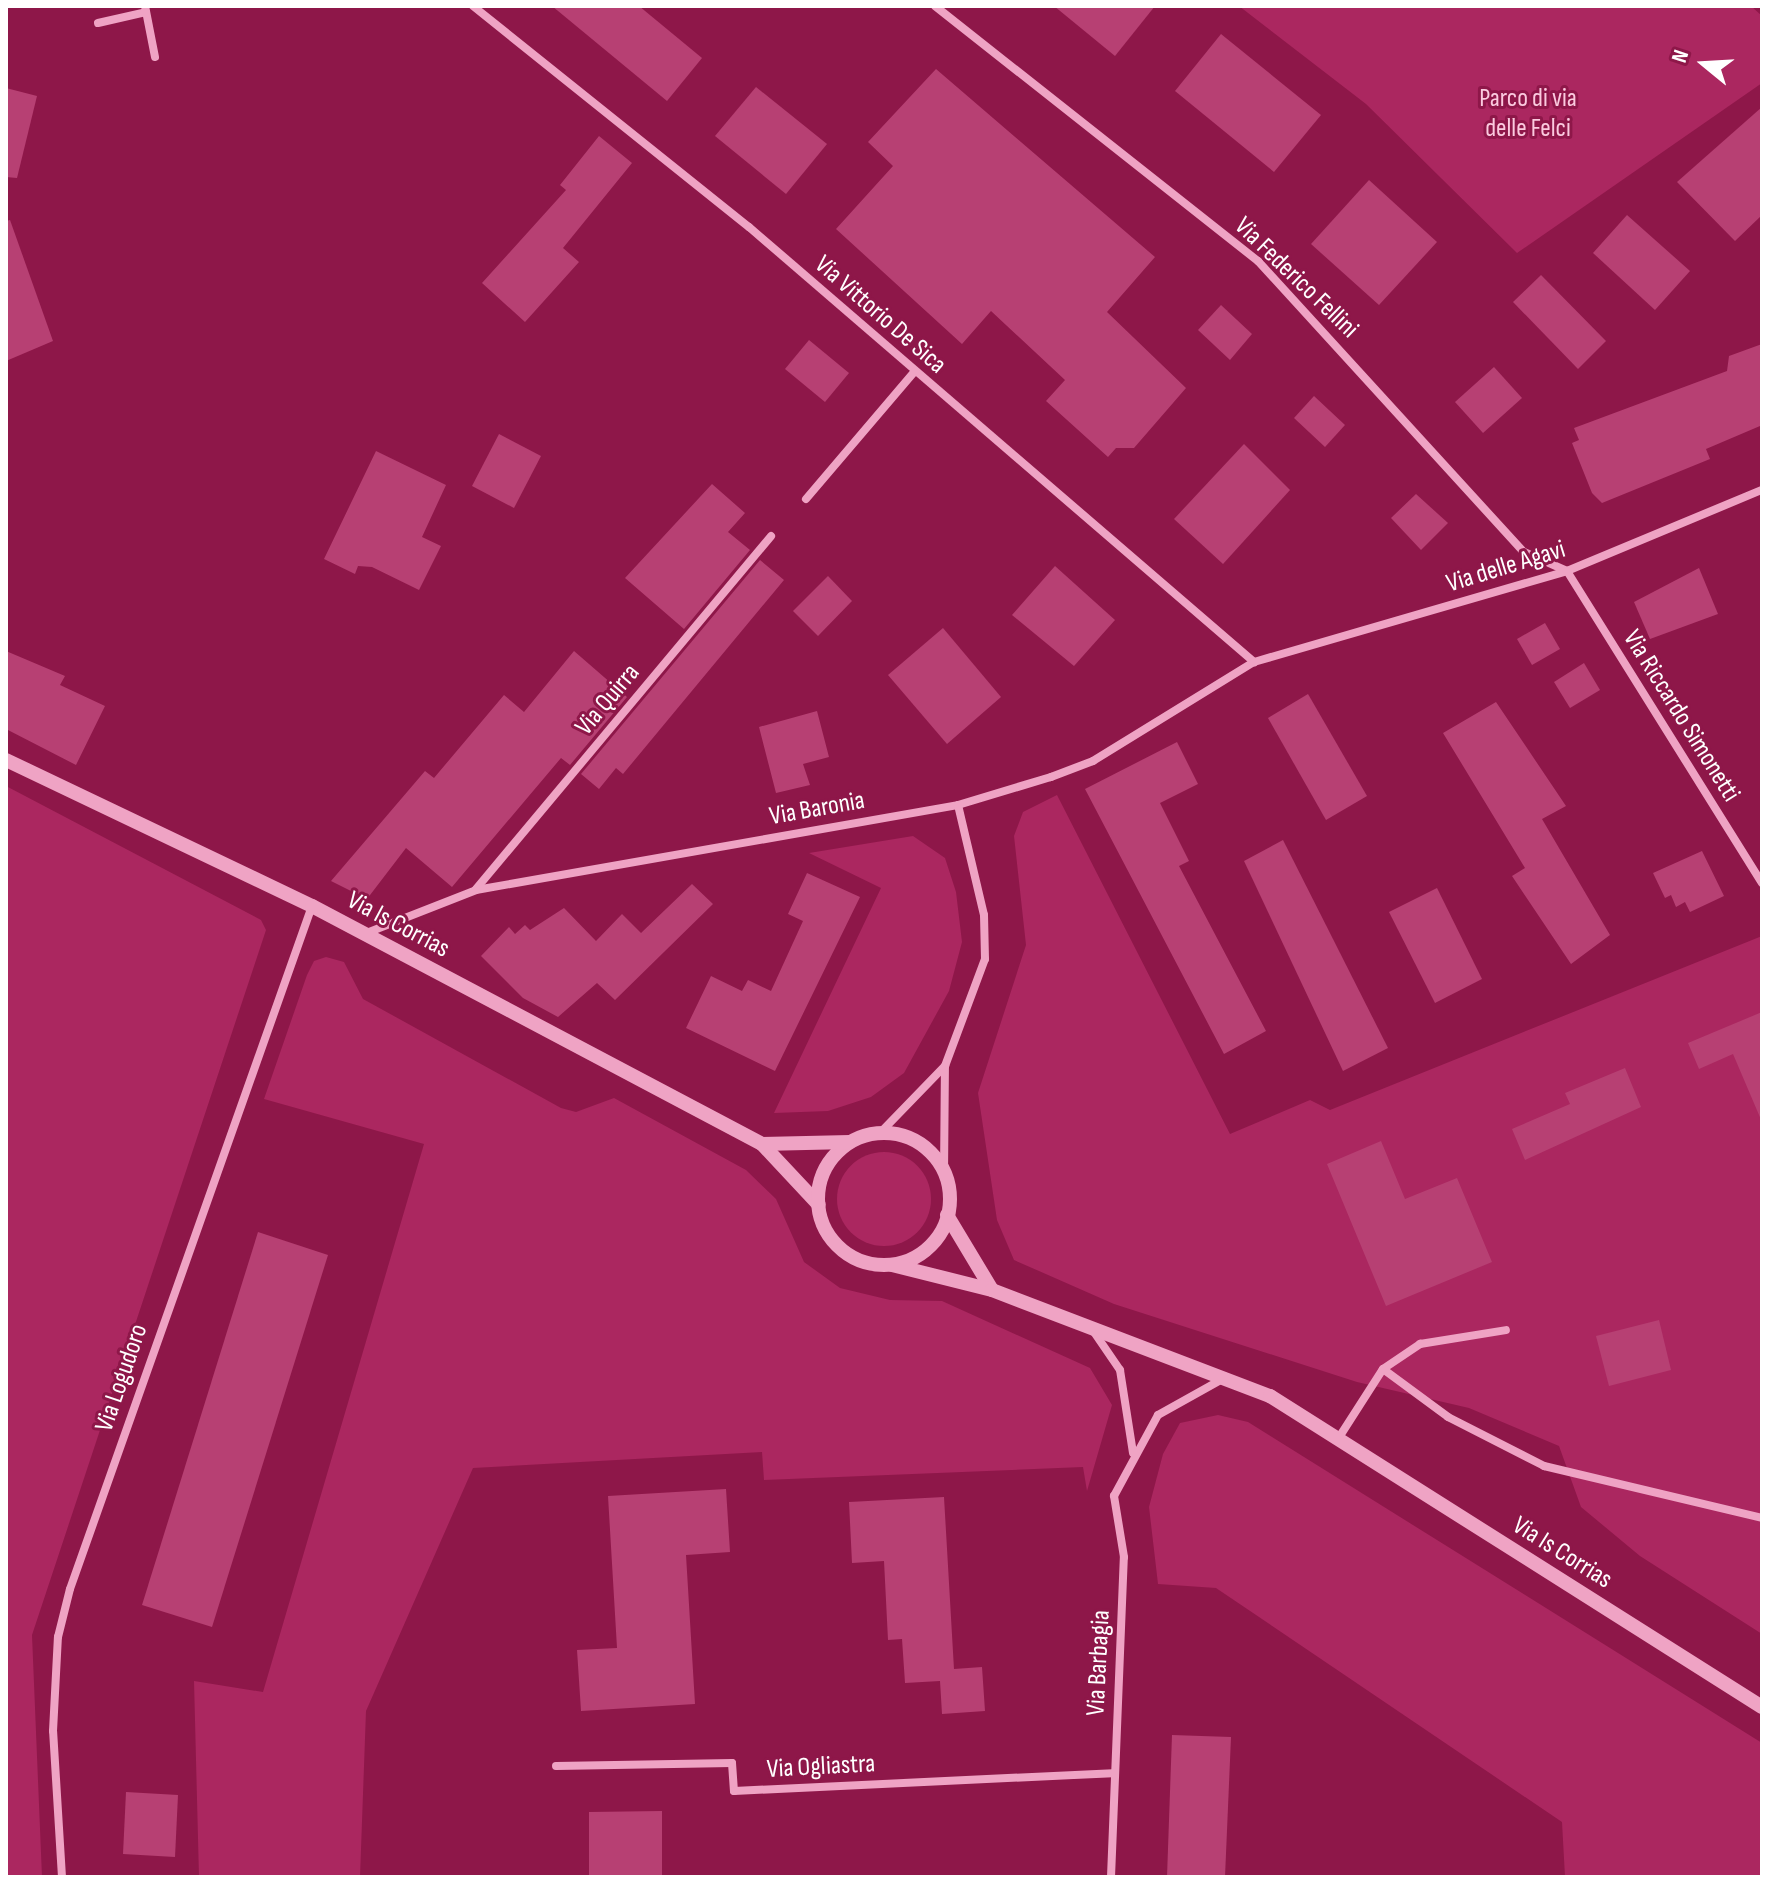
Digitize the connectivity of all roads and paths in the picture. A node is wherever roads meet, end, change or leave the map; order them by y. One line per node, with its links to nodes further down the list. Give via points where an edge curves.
1 (473, 6): 6 (street, Via Vittorio De Sica)
2 (935, 6): 10 (street, Via Federico Fellini, via 1258,261 1524,552)
3 (146, 9): 4 (street); 5 (street)
4 (98, 23)
5 (155, 57)
6 (915, 371): 8 (street); 11 (street, Via Vittorio De Sica)
7 (1762, 490): 10 (street, Via delle Agavi)
8 (806, 499)
9 (771, 536): 15 (street, Via Quirra)
10 (1567, 571): 11 (street, Via delle Agavi); 14 (street, Via Riccardo Simonetti)
11 (1254, 662): 13 (street, Via Baronia, via 1093,761)
12 (6, 760): 16 (street, Via Is Corrias)
13 (958, 805): 15 (street, Via Baronia); 18 (street, via 984,915 985,959)
14 (1762, 883)
15 (476, 890): 17 (street, Via Baronia)
16 (312, 906): 17 (street, Via Is Corrias); 37 (street, Via Logudoro, via 70,1589 58,1637 53,1731)
17 (364, 934): 21 (street, Via Is Corrias)
18 (945, 1066): 19 (street); 22 (street)
19 (879, 1134): 20 (street); 22 (street, via 917,1142)
20 (851, 1142): 21 (street, Via Is Corrias); 23 (street, via 825,1171)
21 (762, 1144): 23 (street, Via Is Corrias)
22 (944, 1174): 24 (street)
23 (819, 1205): 25 (street, via 830,1238 847,1254)
24 (947, 1215): 25 (street, via 924,1252); 26 (street)
25 (892, 1265): 26 (street, Via Is Corrias)
26 (992, 1290): 28 (street, Via Is Corrias)
27 (1506, 1330): 29 (street, via 1420,1344)
28 (1093, 1331): 30 (street, Via Is Corrias); 32 (street, via 1120,1370)
29 (1383, 1369): 31 (street); 33 (street, via 1448,1417 1544,1466)
30 (1227, 1377): 31 (street, Via Is Corrias); 32 (street, Via Barbagia, via 1158,1415)
31 (1338, 1439): 34 (street, Via Is Corrias)
32 (1133, 1457): 36 (street, Via Barbagia, via 1112,1509 1124,1557)
33 (1762, 1518)
34 (1762, 1707)
35 (556, 1766): 36 (street, Via Ogliastra, via 732,1763 734,1791)
36 (1113, 1773): 38 (street, Via Barbagia)
37 (62, 1877)
38 (1111, 1877)

